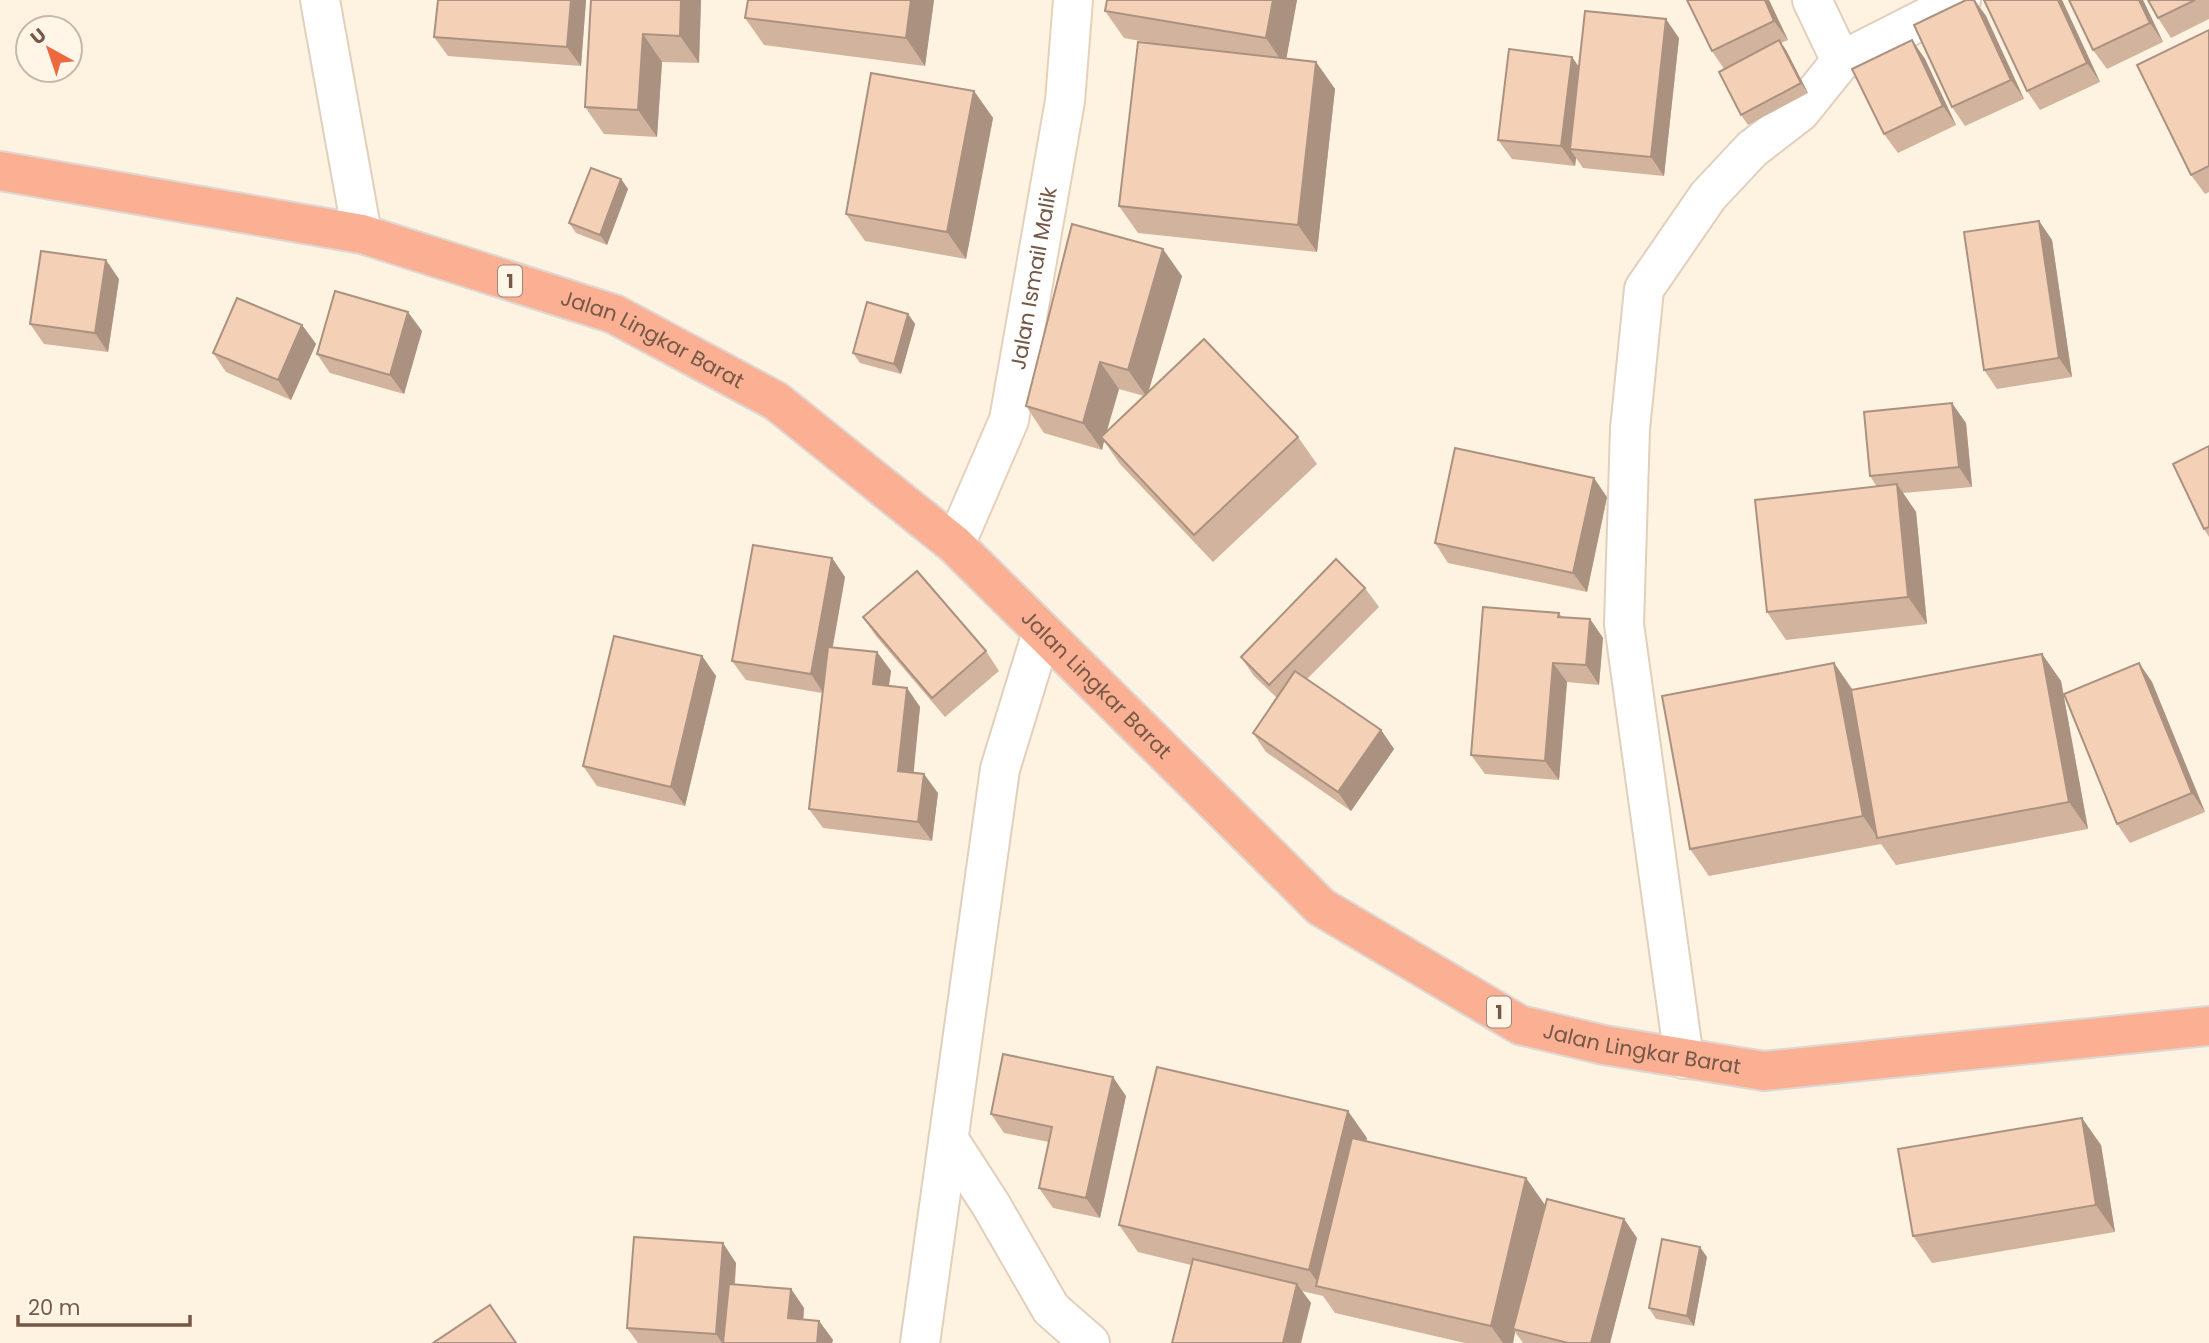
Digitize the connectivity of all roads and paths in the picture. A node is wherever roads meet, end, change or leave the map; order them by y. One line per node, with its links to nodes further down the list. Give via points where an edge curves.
1 (320, 0): 7 (street)
2 (1073, 0): 8 (street, Jalan Ismail Malik, via 1065,101 1009,420)
3 (1812, 0): 5 (street)
4 (1961, 0): 5 (street)
5 (1841, 61): 11 (street, via 1800,112 1752,149 1707,196 1644,289 1630,429 1624,624)
6 (0, 171): 7 (highway, Jalan Lingkar Barat / 1)
7 (362, 234): 8 (highway, Jalan Lingkar Barat / 1, via 614,314 776,401)
8 (955, 545): 9 (highway, Jalan Lingkar Barat / 1)
9 (1042, 632): 11 (highway, Jalan Lingkar Barat / 1, via 1321,907 1520,1025); 12 (street, via 1000,769)
10 (2209, 1026): 11 (highway, Jalan Lingkar Barat / 1, via 1764,1071)
11 (1684, 1059)
12 (949, 1140): 13 (street); 14 (street, via 1051,1309)
13 (920, 1343)
14 (1090, 1343)

